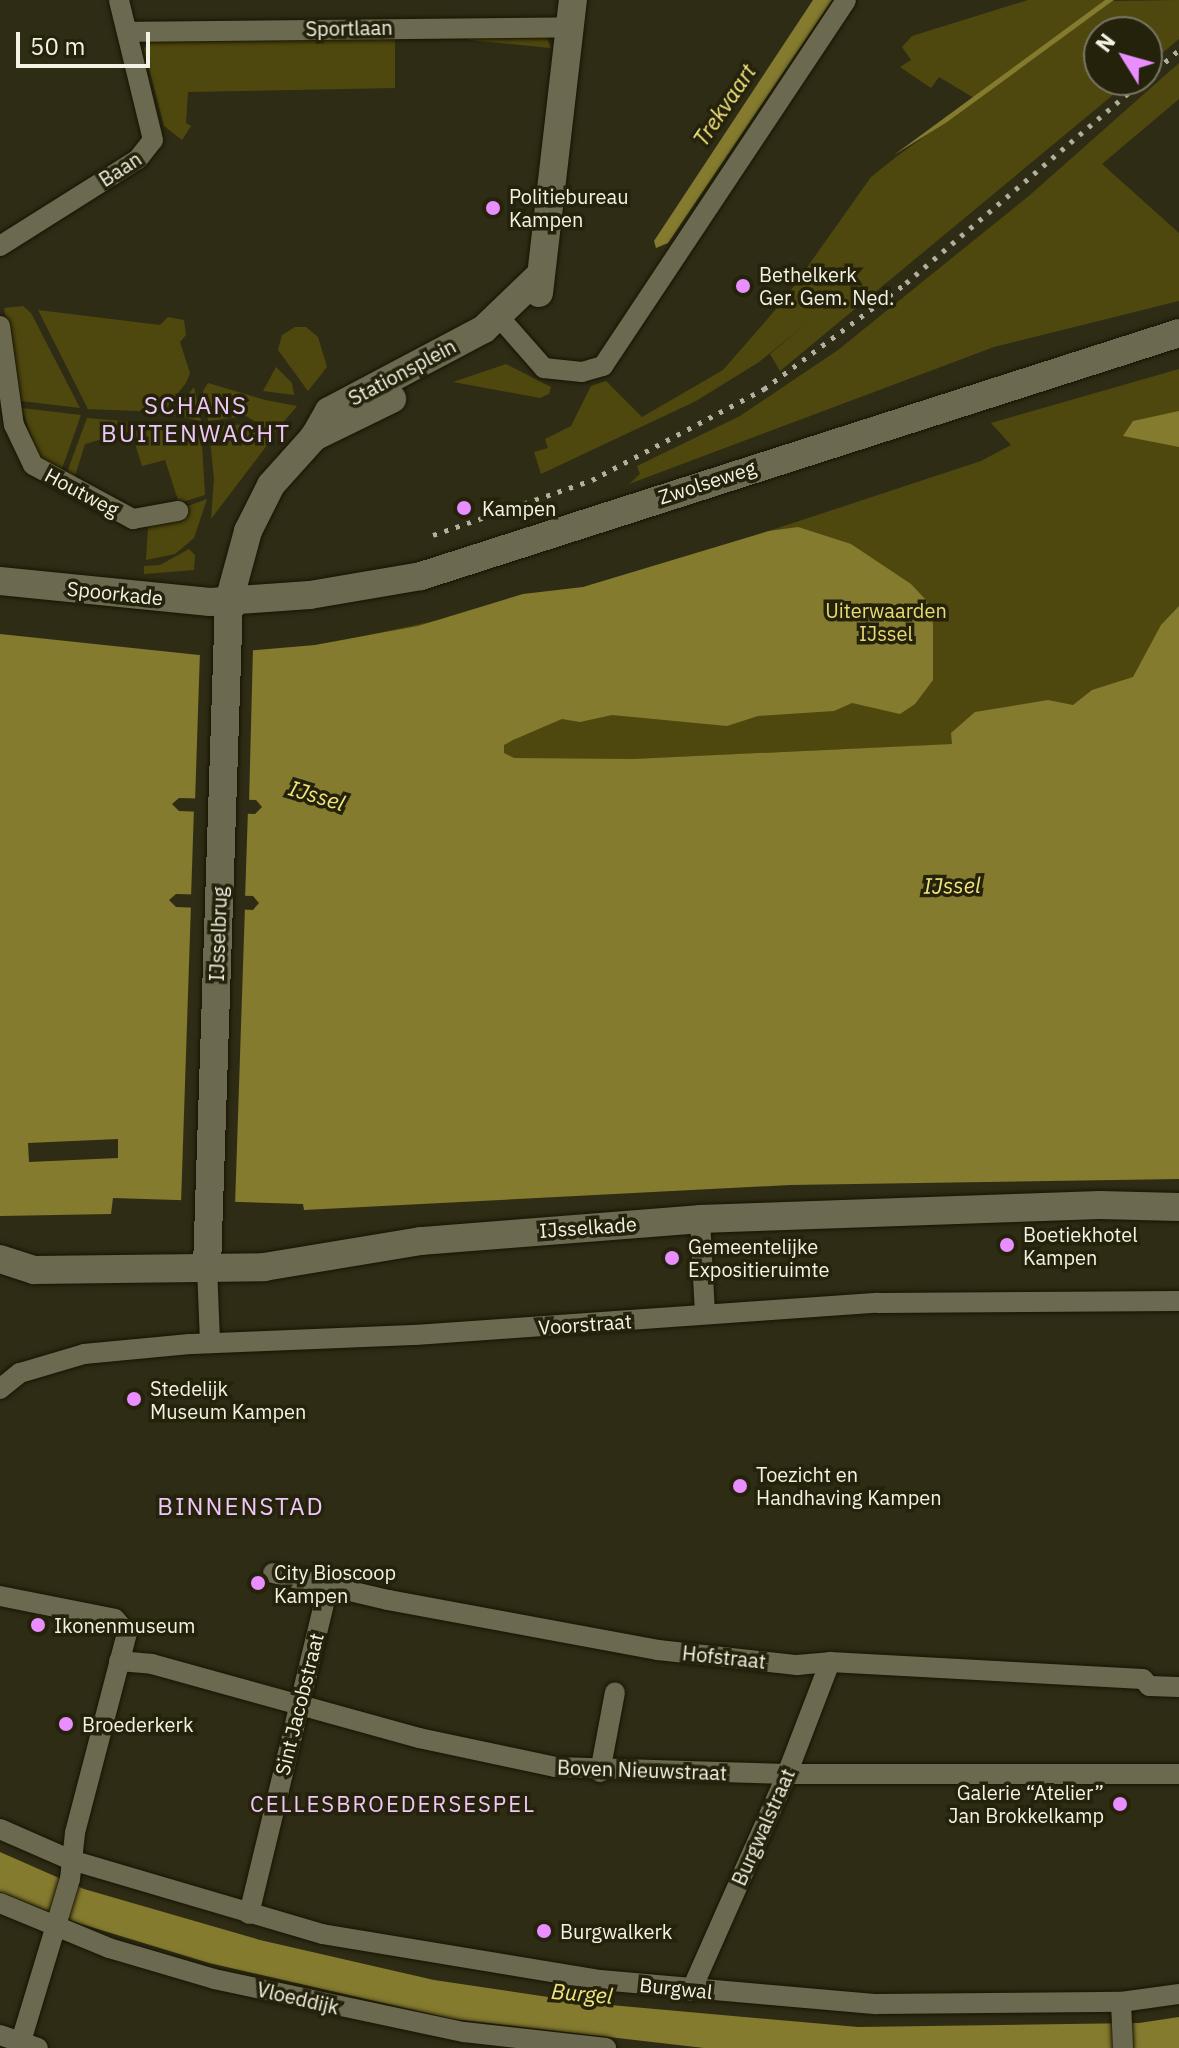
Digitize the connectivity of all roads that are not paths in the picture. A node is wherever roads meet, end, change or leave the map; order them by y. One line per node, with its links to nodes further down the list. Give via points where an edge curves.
1 (119, 0): 4 (street, Baan)
2 (846, 0): 6 (street, via 606,362 582,372 544,368)
3 (572, 13): 4 (street, Sportlaan); 6 (street, Stationsplein, via 539,276)
4 (127, 32): 5 (street, Baan, via 155,131 149,149)
5 (0, 246)
6 (505, 325): 11 (street, Stationsplein, via 336,406 257,510)
7 (0, 326): 9 (street, Houtweg, via 14,425 30,462 133,519)
8 (1179, 333): 11 (street, Zwolseweg, via 421,576 310,595)
9 (178, 511)
10 (0, 581): 11 (street, Spoorkade, via 193,602)
11 (229, 601): 15 (street, IJsselbrug)
12 (1179, 1207): 13 (street, IJsselkade)
13 (700, 1219): 15 (street, IJsselkade, via 421,1241 280,1266); 17 (street)
14 (0, 1259): 15 (street, IJsselkade, via 34,1270)
15 (207, 1267): 18 (street)
16 (1179, 1301): 17 (street, Voorstraat, via 878,1303)
17 (705, 1314): 18 (street, Voorstraat)
18 (210, 1343): 19 (street, Voorstraat, via 84,1354 20,1373)
19 (0, 1388)
20 (273, 1573): 21 (street, Hofstraat)
21 (328, 1587): 24 (street, Hofstraat, via 658,1650 797,1665); 27 (street, Sint Jacobstraat)
22 (0, 1596): 23 (street, via 115,1619 126,1628)
23 (119, 1661): 27 (street, Boven Nieuwstraat, via 152,1664); 32 (street)
24 (830, 1662): 25 (street, Hofstraat, via 1143,1679 1149,1686); 29 (street, Burgwalstraat)
25 (1179, 1687)
26 (615, 1692): 28 (street)
27 (299, 1707): 28 (street, Boven Nieuwstraat, via 535,1764); 34 (street, Sint Jacobstraat)
28 (600, 1772): 29 (street, Boven Nieuwstraat)
29 (787, 1774): 30 (street, Boven Nieuwstraat); 36 (street, Burgwalstraat)
30 (1179, 1774)
31 (0, 1829): 32 (street, Burgwal)
32 (70, 1869): 34 (street, Burgwal); 35 (street)
33 (0, 1903): 35 (street, Vloeddijk)
34 (249, 1914): 36 (street, Burgwal, via 337,1937)
35 (56, 1922): 40 (street); 41 (street, Vloeddijk, via 199,1974 325,2004 464,2032)
36 (691, 1991): 38 (street, Burgwal, via 877,2004)
37 (1179, 1994): 38 (street, Burgwal)
38 (1122, 2008): 42 (street)
39 (0, 2035): 40 (street)
40 (26, 2046)
41 (606, 2048)
42 (1123, 2048)

